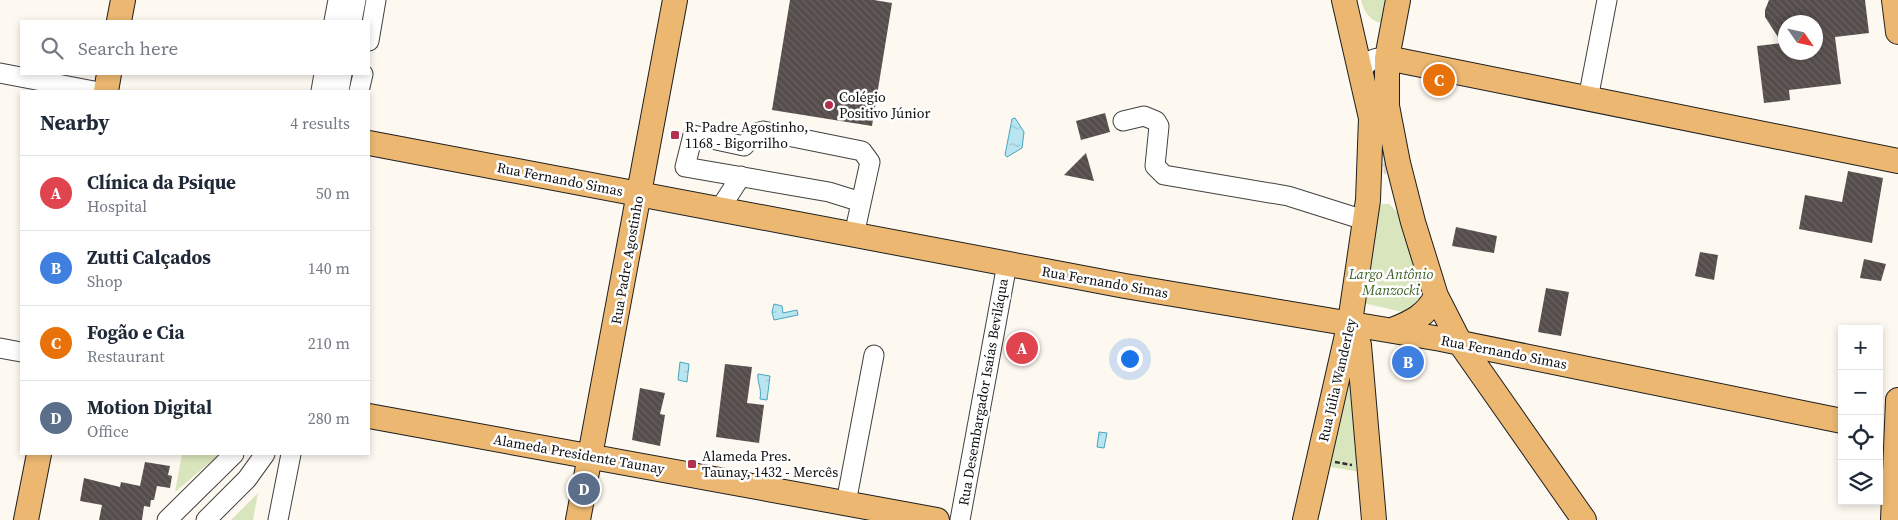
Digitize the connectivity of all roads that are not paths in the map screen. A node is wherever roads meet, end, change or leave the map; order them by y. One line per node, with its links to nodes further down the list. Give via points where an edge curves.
1 (123, 0): 10 (main road)
2 (338, 0): 11 (street)
3 (356, 0): 12 (street)
4 (376, 0): 16 (street)
5 (675, 0): 34 (main road, Rua Padre Agostinho)
6 (1344, 0): 13 (main road, Rua Júlia Wanderley)
7 (1398, 0): 14 (main road)
8 (1607, 0): 29 (street)
9 (1894, 0): 15 (main road)
10 (119, 20)
11 (334, 20)
12 (352, 20)
13 (1350, 23): 14 (main road, via 1372,31); 18 (main road, Rua Júlia Wanderley)
14 (1393, 27): 17 (main road)
15 (1898, 32)
16 (370, 35)
17 (1387, 58): 18 (street, via 1377,57 1368,61); 29 (main road); 38 (main road, via 1389,115)
18 (1361, 71): 37 (main road, Rua Júlia Wanderley, via 1371,118)
19 (0, 73): 24 (street)
20 (110, 75): 25 (main road)
21 (324, 75): 26 (street)
22 (342, 75): 27 (street)
23 (363, 75): 28 (street)
24 (89, 90)
25 (106, 90)
26 (321, 90)
27 (339, 90)
28 (359, 90)
29 (1588, 98): 32 (main road)
30 (1123, 121): 37 (street, via 1144,116 1156,121 1159,126 1155,166 1164,175)
31 (370, 143): 34 (main road, Rua Fernando Simas)
32 (1898, 161)
33 (741, 176): 35 (street, via 829,192); 35 (street, via 685,167 692,135 744,146 756,133 763,131 862,151 870,162); 36 (street)
34 (639, 194): 36 (main road, Rua Fernando Simas); 58 (main road, Rua Padre Agostinho)
35 (861, 202): 39 (street)
36 (719, 210): 39 (main road, Rua Fernando Simas)
37 (1366, 210): 38 (main road, via 1377,192 1384,190); 42 (main road, Rua Júlia Wanderley)
38 (1413, 222): 41 (main road)
39 (854, 235): 40 (main road, Rua Fernando Simas)
40 (1007, 264): 42 (main road, Rua Fernando Simas); 66 (street, Rua Desembargador Isaías Beviláqua)
41 (1436, 296): 43 (main road, via 1426,312); 44 (main road)
42 (1350, 322): 43 (main road, Rua Fernando Simas); 67 (main road, Rua Júlia Wanderley); 68 (main road, via 1359,345)
43 (1392, 330): 44 (main road, Rua Fernando Simas)
44 (1460, 343): 47 (main road, Rua Fernando Simas); 49 (main road)
45 (0, 348): 46 (street)
46 (20, 352)
47 (1509, 353): 49 (main road, via 1495,368); 52 (main road, Rua Fernando Simas)
48 (874, 355): 59 (street)
49 (1492, 390): 69 (main road)
50 (1898, 400): 53 (main road)
51 (370, 416): 58 (main road, Alameda Presidente Taunay)
52 (1838, 420)
53 (1891, 432): 70 (main road)
54 (39, 455): 60 (main road)
55 (233, 455): 61 (street)
56 (264, 455): 62 (street, via 247,478)
57 (291, 455): 63 (street)
58 (590, 456): 59 (main road, Alameda Presidente Taunay); 64 (main road, Rua Padre Agostinho)
59 (846, 503): 65 (main road, Alameda Presidente Taunay)
60 (26, 520)
61 (167, 520)
62 (206, 520)
63 (278, 520)
64 (578, 520)
65 (937, 520)
66 (960, 520)
67 (1305, 520)
68 (1374, 520)
69 (1584, 520)
70 (1893, 520)

